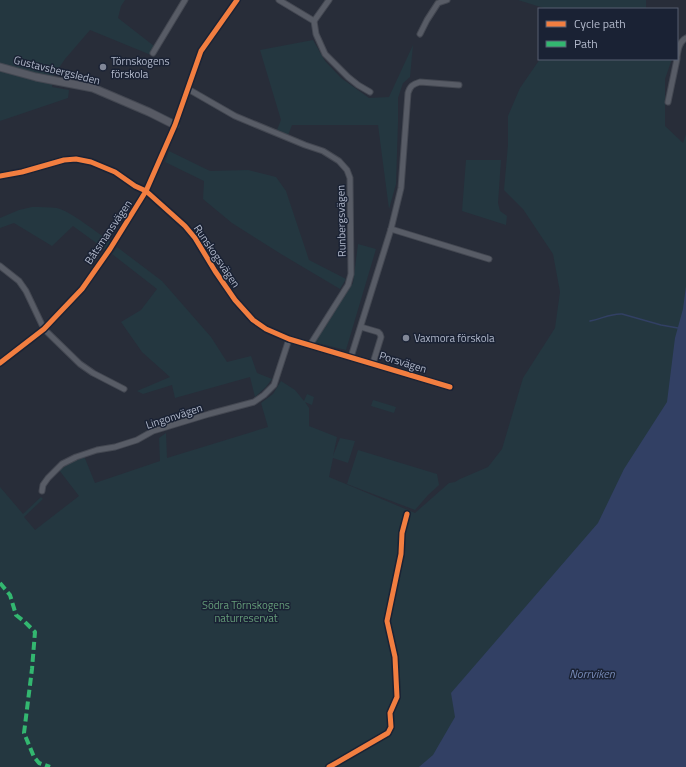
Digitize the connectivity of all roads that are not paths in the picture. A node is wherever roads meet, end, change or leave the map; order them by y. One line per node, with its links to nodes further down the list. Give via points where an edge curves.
1 (185, 0): 9 (street)
2 (237, 0): 14 (street, Båtsmansvägen, via 202,51)
3 (279, 0): 6 (street)
4 (329, 0): 6 (street)
5 (447, 0): 7 (street, via 438,3)
6 (314, 21): 15 (street, via 316,34 325,54 344,74)
7 (420, 34)
8 (686, 38): 10 (street, via 680,44)
9 (153, 53)
10 (678, 53)
11 (677, 60): 16 (street)
12 (0, 67): 17 (street, Gustavsbergsleden, via 93,88)
13 (459, 85): 20 (street, via 420,82 413,84 408,92 401,188)
14 (188, 89): 17 (street, Båtsmansvägen); 26 (street, Runbergsvägen, via 235,116 323,151 339,161 347,170 350,178 351,274 348,285)
15 (370, 92)
16 (668, 102)
17 (174, 125): 19 (street, Båtsmansvägen)
18 (0, 176): 19 (street, Runskogsvägen, via 76,159 91,162 114,172)
19 (146, 191): 24 (street, Båtsmansvägen, via 110,250 82,289); 25 (street, Runskogsvägen, via 195,238 215,272 248,315 266,330)
20 (391, 229): 21 (street); 23 (street)
21 (489, 259)
22 (0, 266): 24 (street, via 19,281 26,291)
23 (360, 327): 27 (street); 29 (street, Porsvägen, via 380,334)
24 (44, 329): 28 (street, Båtsmansvägen); 31 (street, via 80,364)
25 (290, 339): 26 (street, Runskogsvägen); 32 (street, Lingonvägen, via 274,385 254,402 153,431 137,440 76,457 62,464 53,473 43,485)
26 (310, 345): 27 (street, Runskogsvägen)
27 (351, 357): 29 (street, Porsvägen)
28 (0, 363)
29 (373, 363): 30 (street, Porsvägen)
30 (450, 387)
31 (124, 389)
32 (42, 491)

